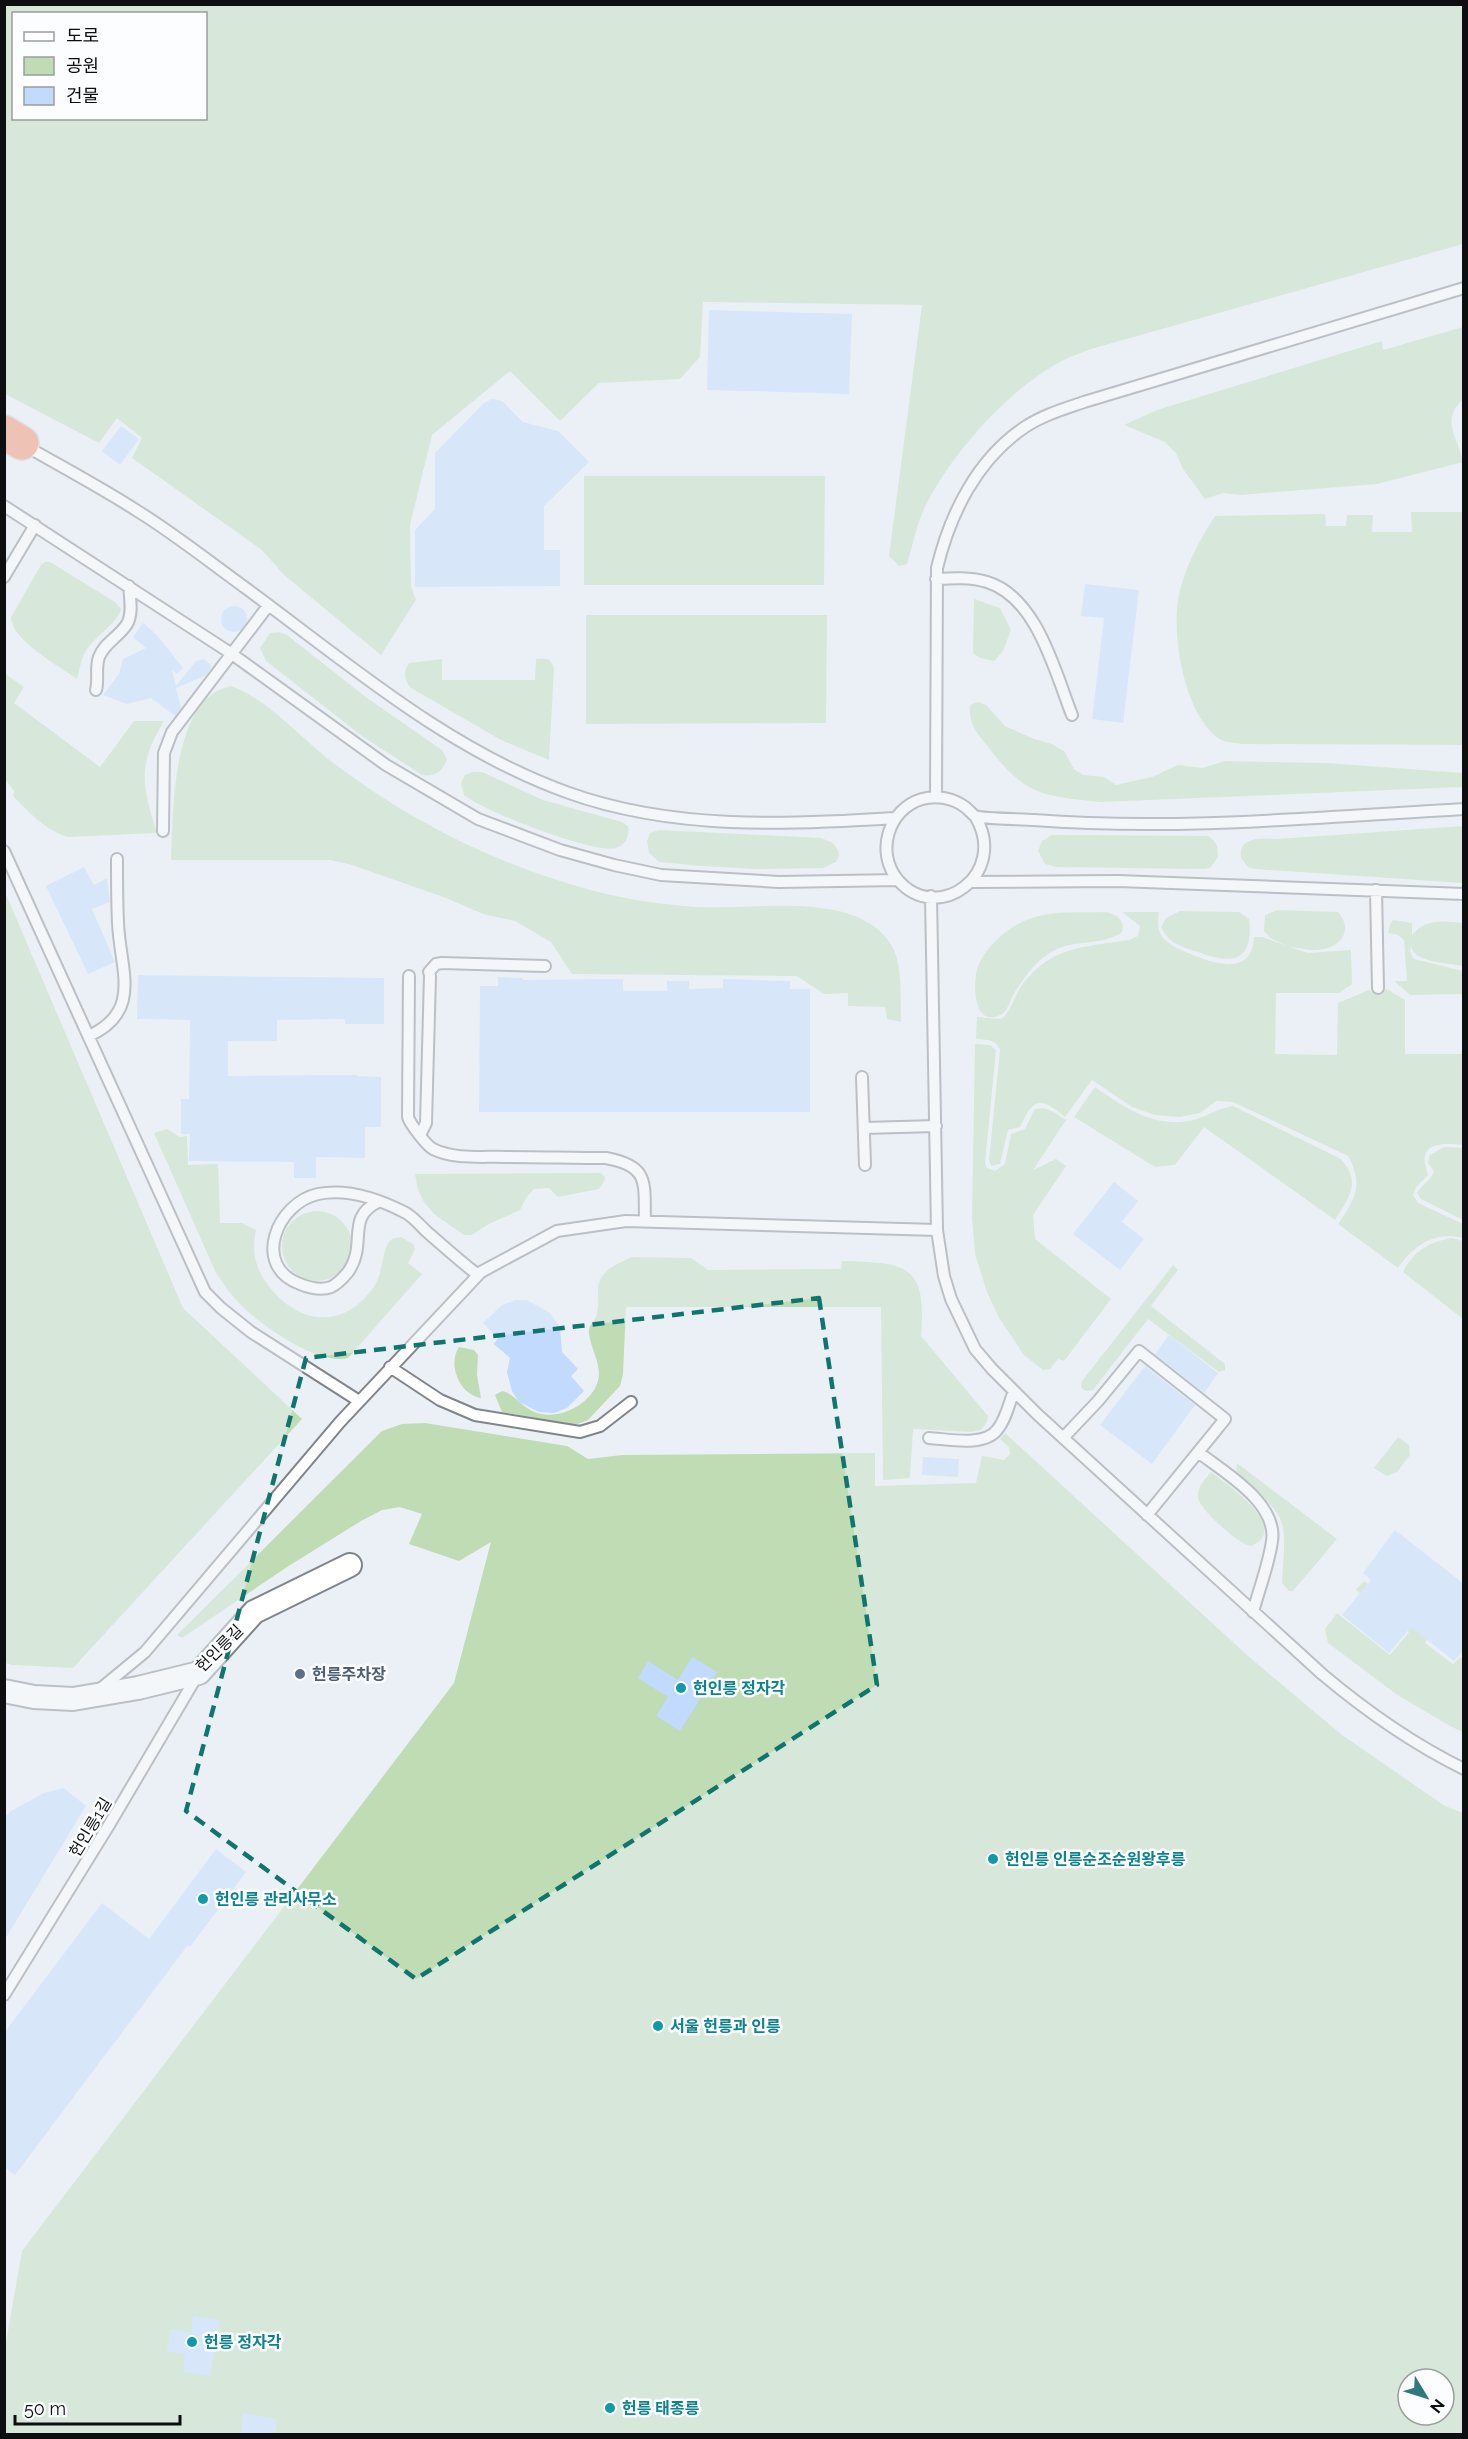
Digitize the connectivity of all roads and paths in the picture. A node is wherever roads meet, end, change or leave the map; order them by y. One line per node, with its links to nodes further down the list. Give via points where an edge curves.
1 (1464, 288): 6 (lane, via 1126,388 1025,427 999,450 968,488 944,537)
2 (10, 438): 8 (lane, via 140,512)
3 (4, 506): 4 (lane)
4 (35, 525): 5 (lane); 7 (lane)
5 (4, 577)
6 (936, 579): 11 (lane, via 988,582 1009,594 1039,631); 12 (lane)
7 (129, 586): 9 (lane); 10 (lane, via 127,624 98,660)
8 (268, 606): 9 (lane); 15 (lane, via 418,716 496,760 569,793 647,813 700,820 787,824)
9 (232, 654): 16 (lane, via 167,743); 19 (lane, via 386,765 450,805 560,850 661,876 779,882)
10 (96, 690)
11 (1072, 715)
12 (936, 797): 14 (lane, via 953,800); 15 (lane, via 921,799)
13 (1464, 809): 14 (lane, via 1202,823)
14 (975, 816): 20 (lane, via 984,836 985,852 981,868)
15 (895, 818): 19 (lane, via 886,850 889,866)
16 (162, 831)
17 (4, 851): 27 (lane)
18 (117, 859): 27 (lane, via 118,925 126,988 121,1009 108,1025)
19 (898, 880): 23 (lane, via 910,890)
20 (971, 882): 21 (lane, via 1118,881); 23 (lane, via 958,892)
21 (1376, 890): 22 (lane); 26 (lane)
22 (1464, 894)
23 (931, 896): 29 (lane)
24 (545, 966): 31 (lane, via 436,964 429,974 426,1123)
25 (409, 976): 31 (lane, via 408,1118)
26 (1377, 988)
27 (89, 1036): 39 (lane, via 210,1298 251,1332)
28 (862, 1077): 30 (lane)
29 (936, 1126): 30 (lane); 35 (lane)
30 (864, 1128): 32 (lane)
31 (421, 1133): 34 (lane, via 426,1144 450,1155 623,1161 636,1169 644,1181)
32 (866, 1166)
33 (378, 1202): 33 (lane, via 359,1194 336,1192 301,1202 288,1212 273,1238 281,1269 296,1283 314,1289 333,1286 355,1262 361,1215); 36 (lane, via 407,1214)
34 (645, 1221): 35 (lane); 36 (lane, via 557,1231)
35 (937, 1230): 38 (lane, via 944,1276 965,1331 975,1349)
36 (478, 1275): 37 (lane)
37 (390, 1367): 39 (lane); 40 (lane, via 440,1400 475,1415 580,1432 600,1426)
38 (1014, 1391): 41 (lane, via 996,1432 987,1438); 42 (lane)
39 (359, 1401): 49 (lane, via 145,1652)
40 (631, 1402)
41 (929, 1438)
42 (1063, 1438): 43 (lane, via 1139,1351 1225,1419); 44 (lane)
43 (1198, 1452): 44 (lane); 46 (lane, via 1260,1502 1272,1527 1273,1540)
44 (1147, 1515): 46 (lane)
45 (350, 1565): 47 (street, 헌인릉길, via 254,1612)
46 (1252, 1612): 50 (lane, via 1361,1707 1421,1747)
47 (199, 1673): 49 (street, 헌인릉길); 51 (lane, 헌인릉1길)
48 (4, 1691): 49 (street, 헌인릉길, via 34,1697)
49 (91, 1696)
50 (1464, 1769)
51 (4, 1995)

